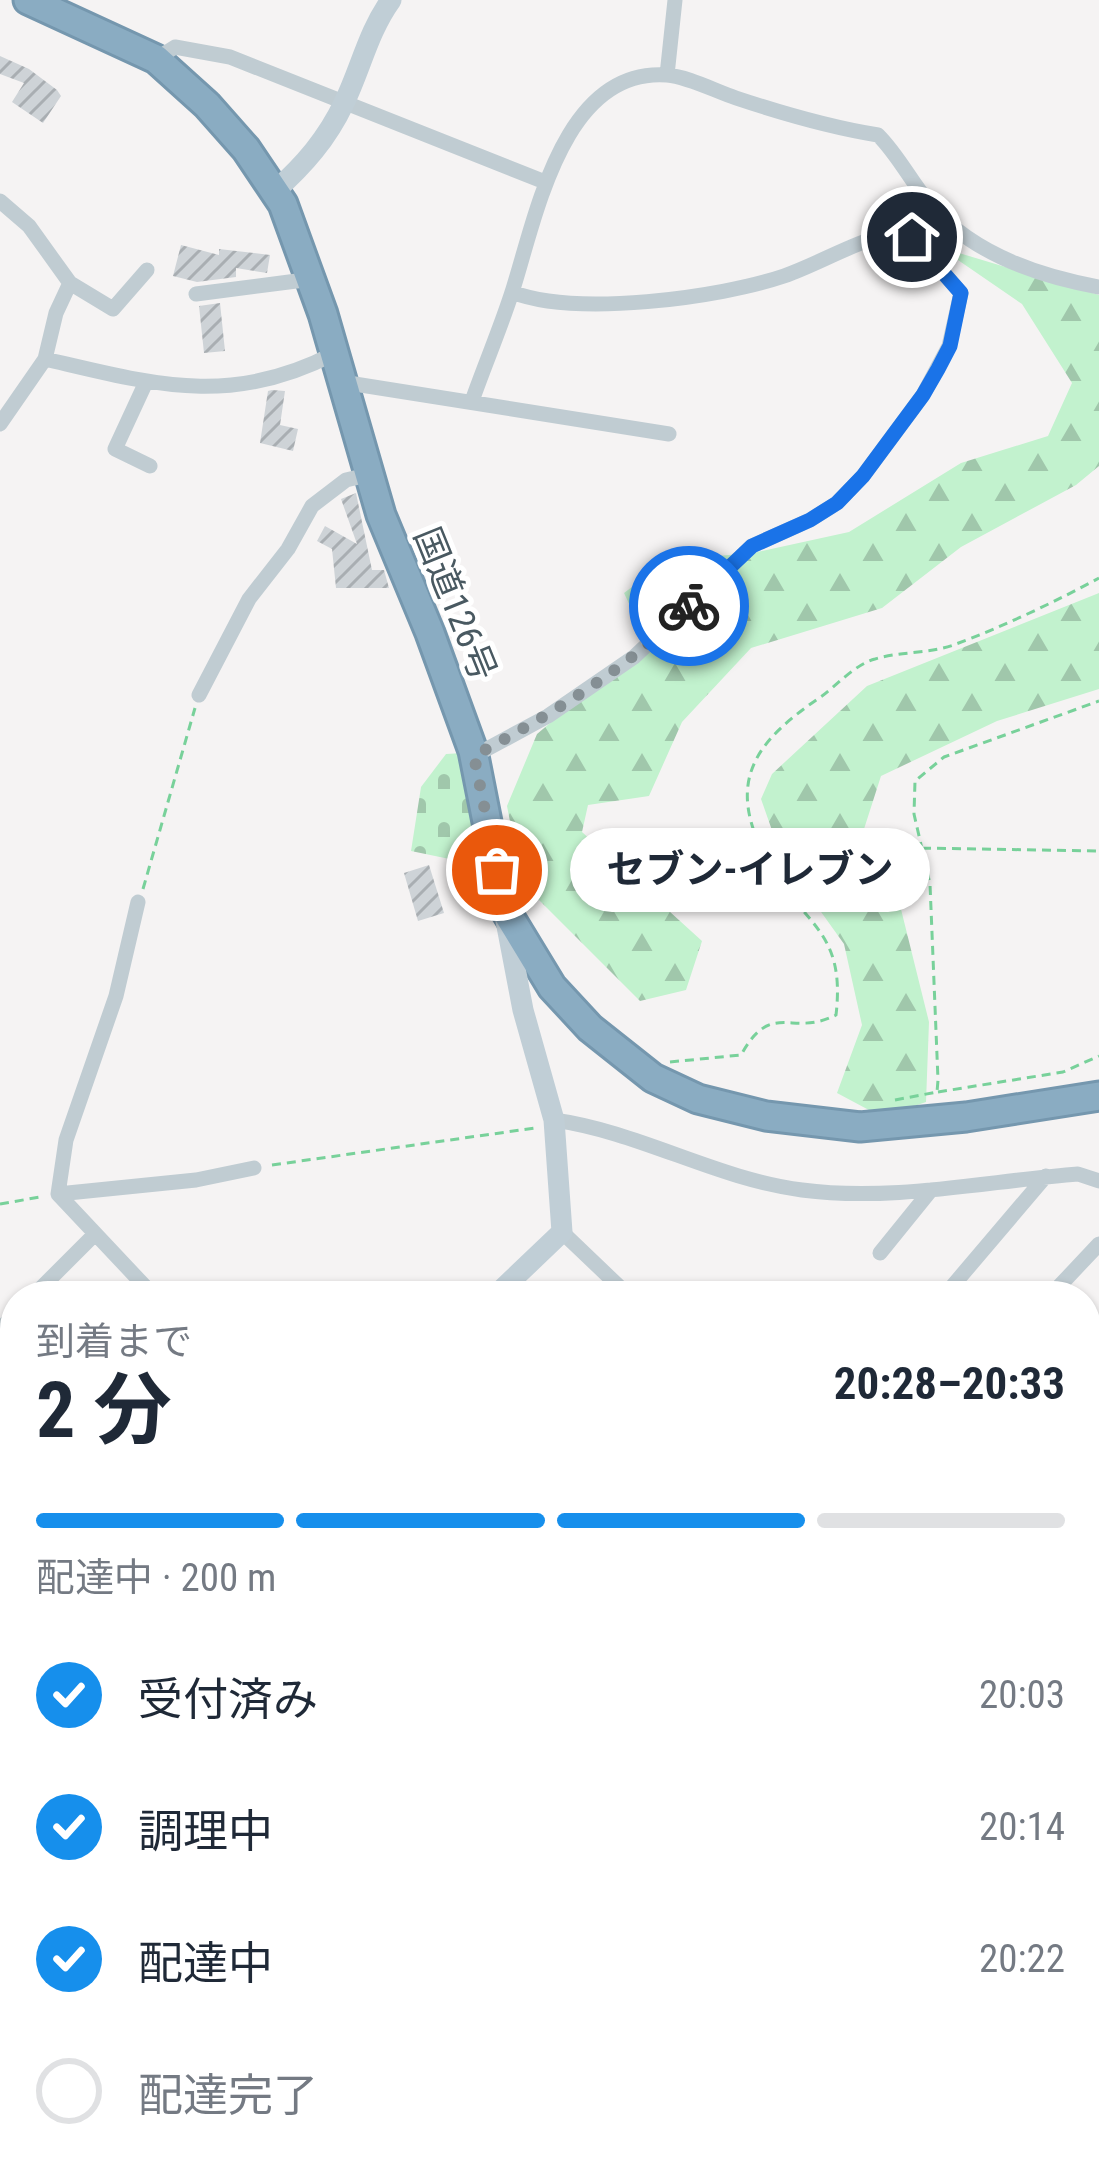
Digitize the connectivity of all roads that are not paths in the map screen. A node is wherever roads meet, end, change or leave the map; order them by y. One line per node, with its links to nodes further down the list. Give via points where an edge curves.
1 (28, 0): 4 (highway, 国道126号)
2 (391, 0): 6 (street)
3 (675, 0): 5 (street)
4 (156, 59): 6 (street, via 175,46 230,57); 8 (highway, 国道126号, via 220,119)
5 (667, 75): 7 (street, via 628,81 599,99); 13 (street, via 826,128 878,135 950,224 1017,266)
6 (344, 104): 7 (street); 8 (street, via 307,163)
7 (544, 182): 14 (street)
8 (275, 191): 11 (highway, 国道126号)
9 (0, 200): 12 (street)
10 (147, 270): 12 (street, via 113,309)
11 (312, 279): 15 (street); 16 (highway, 国道126号)
12 (70, 283): 17 (street)
13 (1099, 287)
14 (512, 292): 20 (street); 26 (street, via 536,302 588,304 722,292 895,233 912,237 961,293 950,346 923,395 837,503 752,546 634,657)
15 (196, 293)
16 (334, 352): 18 (street, via 259,382); 19 (highway, 国道126号)
17 (45, 359): 18 (street); 21 (street)
18 (146, 382): 23 (street, via 116,449)
19 (342, 382): 20 (street); 24 (highway, 国道126号)
20 (472, 401): 22 (street)
21 (0, 424)
22 (669, 434)
23 (150, 466)
24 (367, 475): 25 (street, via 346,480 313,506); 26 (highway, 国道126号)
25 (199, 695)
26 (474, 756): 28 (highway, 国道126号)
27 (138, 902): 35 (street)
28 (504, 908): 29 (highway, 国道126号, via 552,987 590,1028 653,1078 698,1099 860,1127); 30 (street)
29 (1099, 1096)
30 (554, 1120): 34 (street, via 803,1190); 36 (street)
31 (254, 1168): 35 (street)
32 (1046, 1177): 33 (street); 34 (street); 44 (street)
33 (1099, 1181)
34 (931, 1190): 39 (street)
35 (58, 1194): 37 (street)
36 (562, 1232): 42 (street); 43 (street)
37 (95, 1234): 40 (street); 41 (street)
38 (1099, 1244): 45 (street)
39 (880, 1253)
40 (48, 1281)
41 (140, 1281)
42 (510, 1281)
43 (613, 1281)
44 (957, 1281)
45 (1064, 1281)

